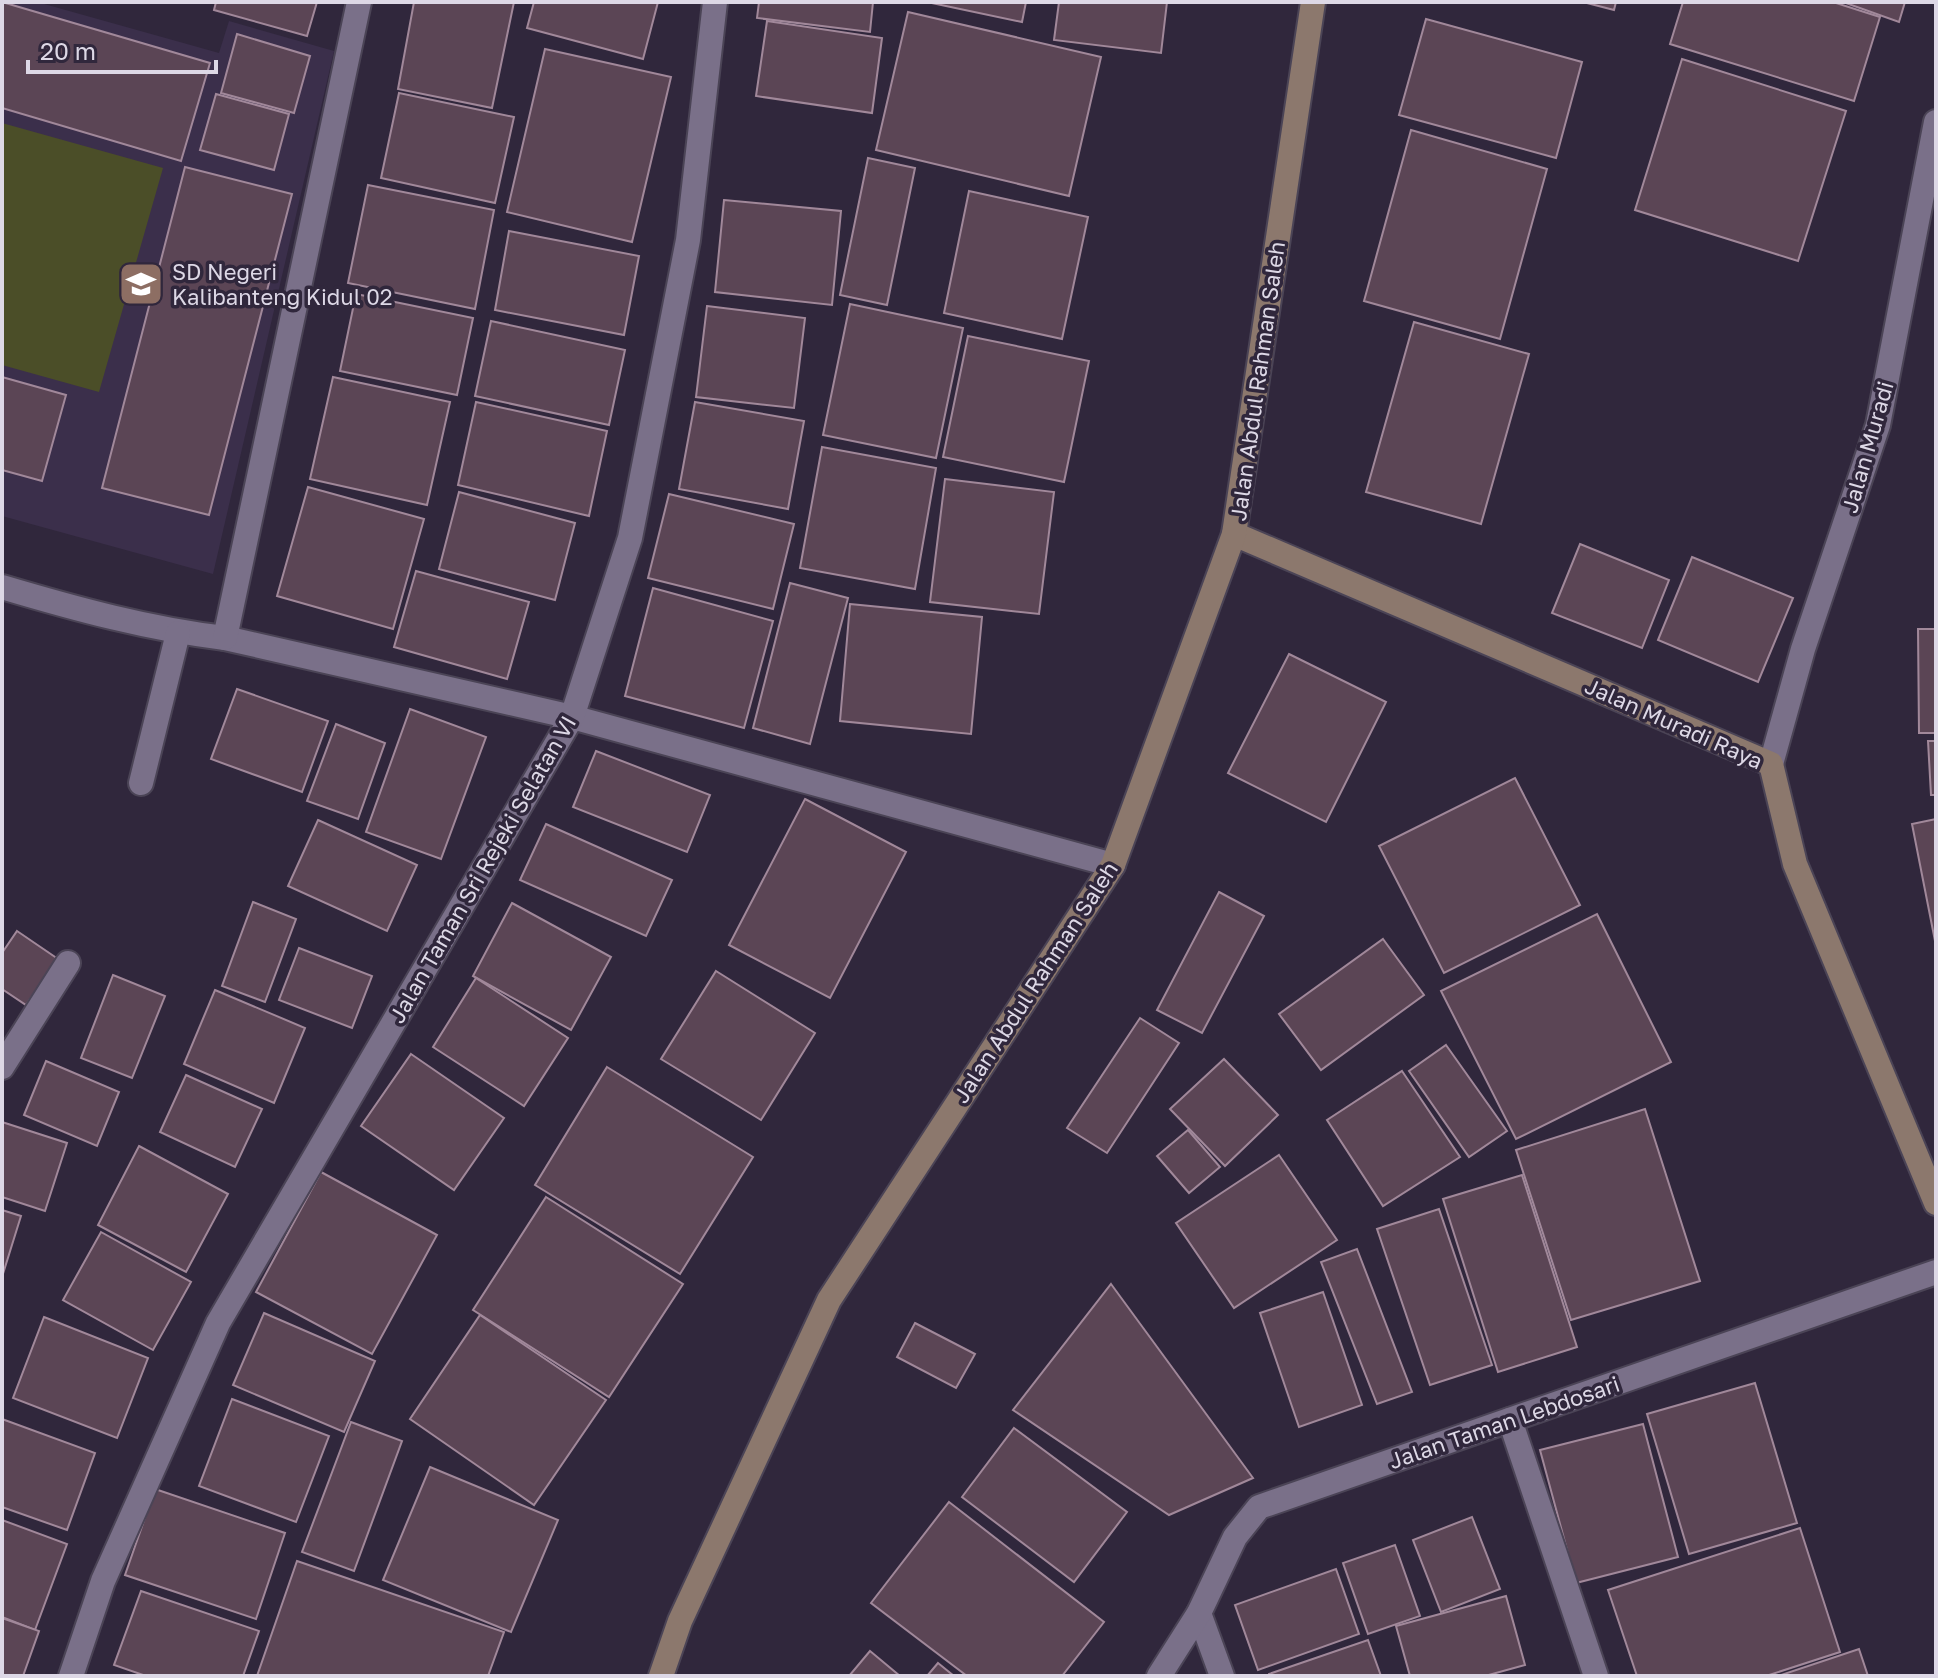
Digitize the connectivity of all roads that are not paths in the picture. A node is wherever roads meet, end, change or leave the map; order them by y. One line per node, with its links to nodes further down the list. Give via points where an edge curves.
1 (359, 2): 8 (street)
2 (715, 2): 9 (street, Jalan Taman Sri Rejeki Selatan VI, via 688,240 633,523)
3 (1313, 2): 5 (street, Jalan Abdul Rahman Saleh)
4 (1936, 123): 10 (street, Jalan Muradi, via 1878,425 1803,649)
5 (1234, 534): 10 (street, Jalan Muradi Raya); 12 (street, Jalan Abdul Rahman Saleh)
6 (2, 587): 7 (street)
7 (178, 633): 8 (street); 11 (street)
8 (225, 638): 9 (street)
9 (572, 717): 12 (street); 19 (street, Jalan Taman Sri Rejeki Selatan VI, via 218,1323 103,1581)
10 (1771, 764): 15 (street, Jalan Muradi Raya, via 1795,864)
11 (141, 783)
12 (1113, 865): 20 (street, Jalan Abdul Rahman Saleh, via 829,1300 680,1621)
13 (68, 963): 14 (street)
14 (2, 1067)
15 (1936, 1203)
16 (1936, 1272): 17 (street, Jalan Taman Lebdosari)
17 (1510, 1420): 18 (street, Jalan Taman Lebdosari, via 1259,1507 1235,1537); 23 (street)
18 (1199, 1613): 21 (street, Jalan Taman Lebdosari); 22 (street)
19 (71, 1676)
20 (661, 1676)
21 (1159, 1676)
22 (1222, 1676)
23 (1596, 1676)

